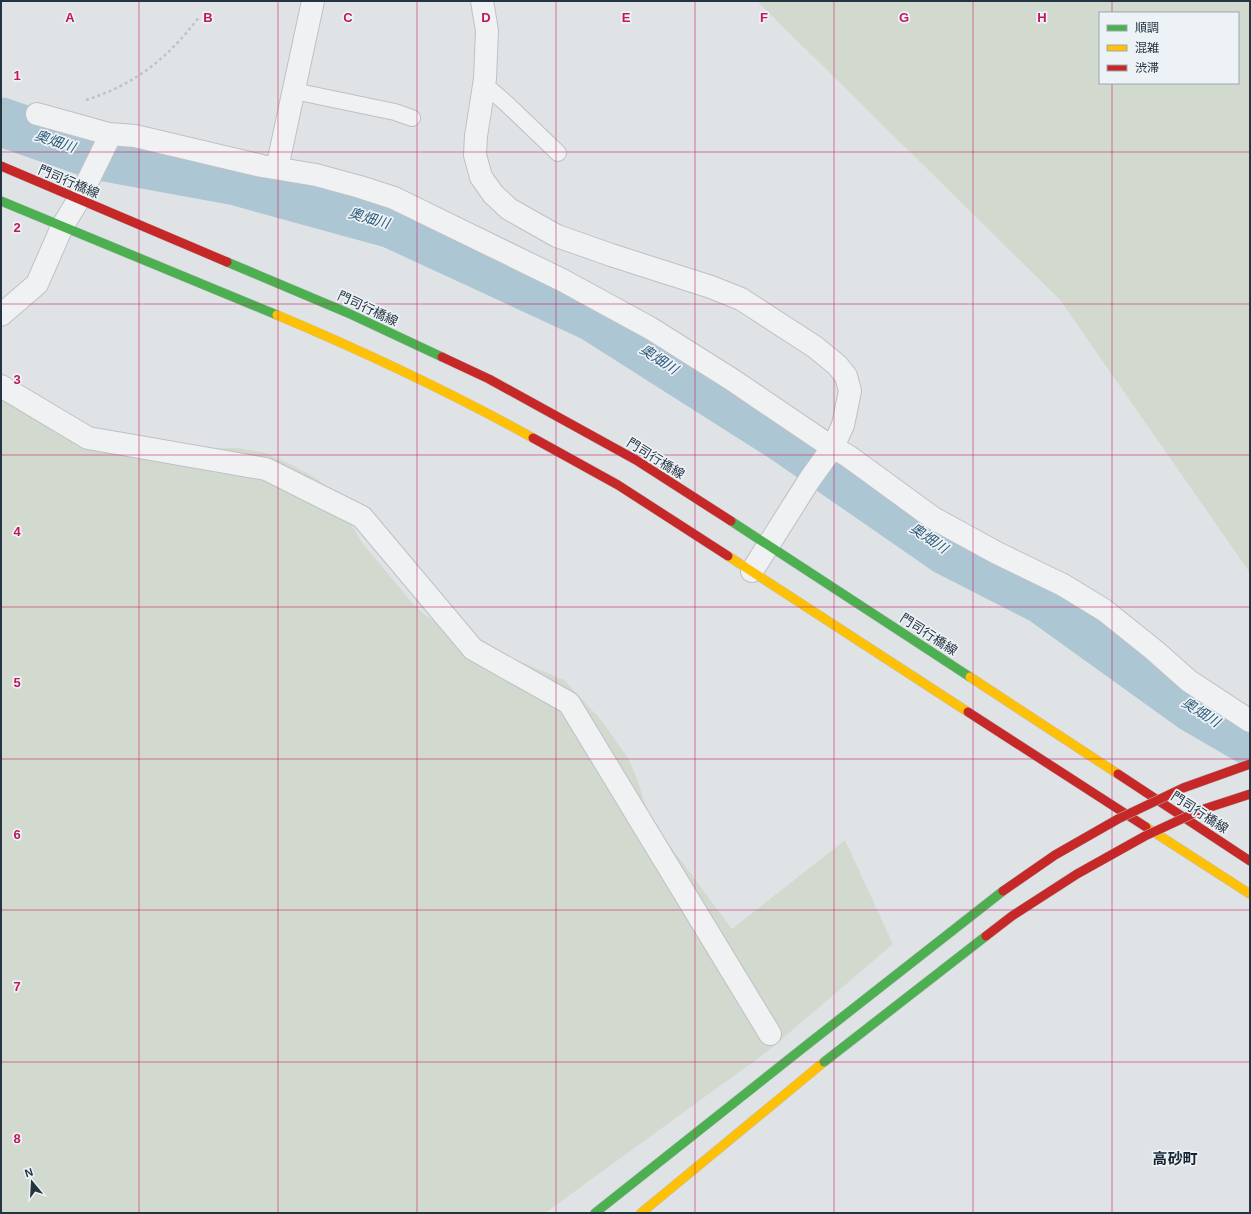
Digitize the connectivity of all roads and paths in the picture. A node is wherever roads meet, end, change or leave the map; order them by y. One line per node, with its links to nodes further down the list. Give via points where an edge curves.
1 (313, 1): 5 (street)
2 (482, 1): 4 (street, via 487,32)
3 (199, 17): 6 (path, via 161,60 139,76)
4 (484, 88): 10 (lane, via 508,104); 18 (street, via 475,155 480,177 493,194 509,209 557,236 742,299 816,346 846,376 850,391 843,425)
5 (294, 91): 8 (lane, via 395,112); 12 (street)
6 (84, 101)
7 (37, 114): 9 (street)
8 (412, 118)
9 (108, 138): 12 (street, via 135,136); 13 (street)
10 (558, 153)
11 (1, 166): 13 (main road, 門司行橋線)
12 (277, 168): 18 (street, via 316,174 394,198 562,280 650,328)
13 (79, 199): 15 (street); 19 (main road, 門司行橋線, via 348,313 488,379 636,460)
14 (1, 201): 15 (main road)
15 (62, 227): 16 (street, via 37,284); 20 (main road, via 339,341 471,404 618,485)
16 (1, 315)
17 (1, 386): 26 (street, via 88,438 266,469 362,517 473,649 569,704)
18 (831, 450): 19 (street); 21 (street, via 848,456 933,518 997,553 1063,584 1104,610 1189,681)
19 (767, 545): 20 (street); 24 (main road, 門司行橋線)
20 (752, 571): 25 (main road)
21 (1250, 721)
22 (1250, 764): 27 (main road, bridge, via 1183,788 1118,819 1055,855 995,897)
23 (1250, 794): 28 (main road, bridge, via 1201,810 1145,836 1077,874 1012,916 824,1062)
24 (1250, 861)
25 (1250, 894)
26 (770, 1034)
27 (595, 1213)
28 (642, 1213)

